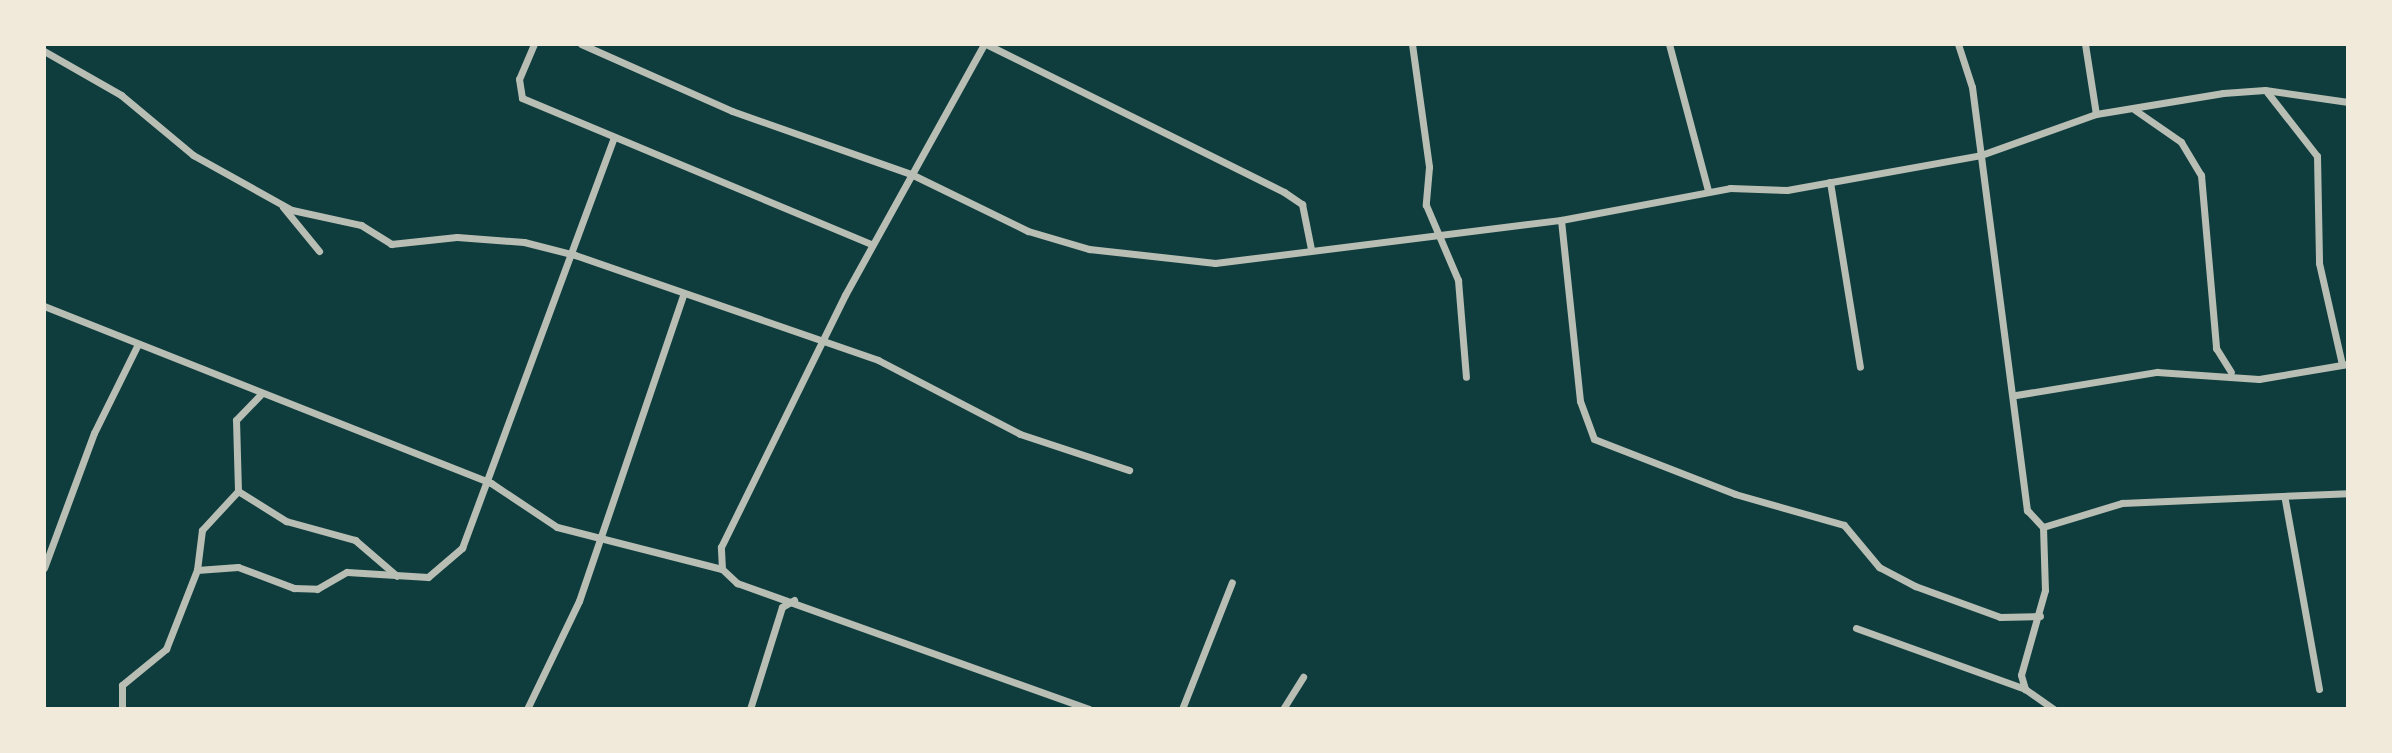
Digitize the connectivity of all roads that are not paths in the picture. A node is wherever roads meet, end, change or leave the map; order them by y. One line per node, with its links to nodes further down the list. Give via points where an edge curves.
1 (534, 44): 13 (street, via 519,79 522,98)
2 (581, 44): 15 (street, via 732,111)
3 (985, 44): 15 (street); 22 (street, via 1284,192 1302,204)
4 (1412, 44): 20 (street, via 1429,167 1426,205)
5 (1669, 44): 17 (street)
6 (1958, 44): 14 (street)
7 (2085, 44): 12 (street)
8 (44, 51): 18 (street, via 121,95 193,155)
9 (2265, 90): 10 (street); 11 (street); 29 (street, via 2317,156 2319,263)
10 (2348, 102)
11 (2135, 110): 12 (street); 31 (street, via 2181,142 2201,175 2216,348)
12 (2096, 114): 14 (street)
13 (614, 138): 21 (street); 24 (street)
14 (1981, 155): 16 (street); 34 (street)
15 (911, 174): 21 (street); 22 (street, via 1028,231 1089,249 1215,263)
16 (1830, 182): 17 (street); 30 (street)
17 (1708, 191): 19 (street)
18 (279, 202): 23 (street); 24 (street, via 361,225 391,244 470,238)
19 (1561, 220): 20 (street); 48 (street, via 1581,409 1594,439 1746,498 1844,525 1879,567 1915,586 2000,617)
20 (1435, 231): 22 (street); 32 (street, via 1458,280)
21 (871, 244): 27 (street)
22 (1311, 249)
23 (319, 251)
24 (575, 255): 25 (street); 36 (street)
25 (683, 295): 27 (street); 41 (street)
26 (44, 306): 28 (street)
27 (822, 342): 35 (street, via 878,360 1020,434); 43 (street, via 721,547)
28 (138, 344): 33 (street); 42 (street, via 94,433)
29 (2345, 364): 31 (street, via 2259,379)
30 (1860, 367)
31 (2231, 372): 34 (street, via 2157,372)
32 (1466, 377)
33 (262, 393): 36 (street); 37 (street, via 236,420)
34 (2016, 395): 40 (street, via 2027,510)
35 (1129, 470)
36 (491, 483): 41 (street, via 557,527); 45 (street, via 462,548 428,577)
37 (238, 491): 44 (street, via 202,530); 45 (street, via 286,521 355,540)
38 (2348, 493): 39 (street)
39 (2285, 500): 40 (street, via 2122,503); 52 (street)
40 (2043, 527): 48 (street)
41 (601, 537): 43 (street); 54 (street, via 579,601)
42 (44, 568)
43 (722, 569): 47 (street, via 737,583)
44 (197, 570): 45 (street, via 238,567 294,588 317,589 347,572); 53 (street, via 166,649 122,685)
45 (397, 576)
46 (1232, 582): 57 (street)
47 (794, 600): 55 (street, via 782,607); 56 (street)
48 (2040, 616): 51 (street, via 2021,675)
49 (1856, 628): 51 (street)
50 (1303, 677): 58 (street)
51 (2025, 689): 59 (street)
52 (2319, 689)
53 (122, 709)
54 (527, 709)
55 (750, 709)
56 (1089, 709)
57 (1182, 709)
58 (1283, 709)
59 (2054, 709)

